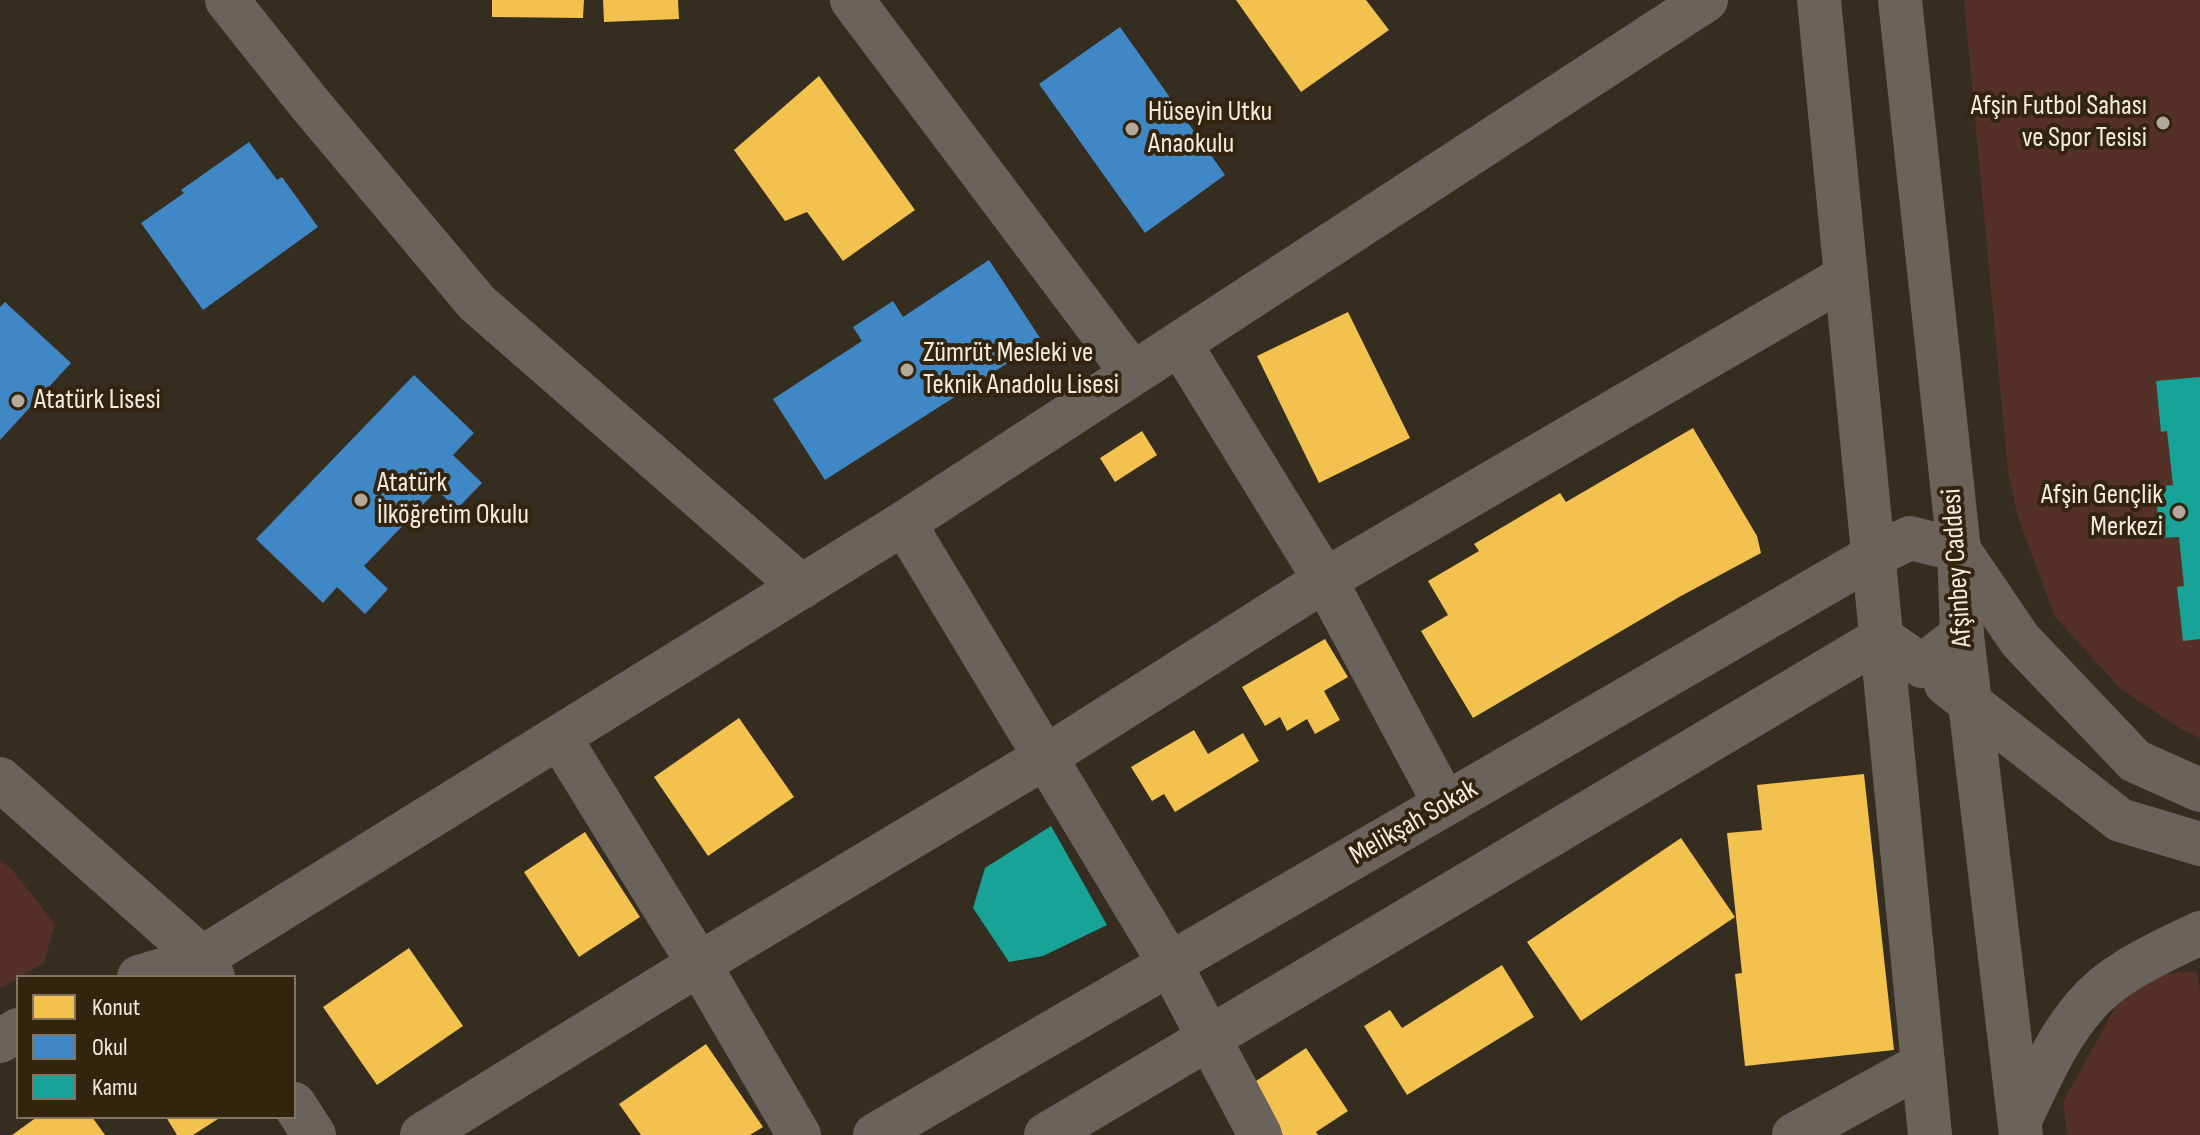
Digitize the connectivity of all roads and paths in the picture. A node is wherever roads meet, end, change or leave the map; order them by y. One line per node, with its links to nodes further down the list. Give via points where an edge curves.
1 (227, 0): 13 (street, via 477,303)
2 (852, 0): 8 (street)
3 (1706, 0): 7 (street)
4 (1819, 0): 6 (main road)
5 (1900, 0): 10 (main road, Afşinbey Caddesi)
6 (1845, 277): 11 (main road); 12 (street)
7 (1180, 344): 8 (street); 12 (street)
8 (1133, 374): 9 (street)
9 (904, 523): 13 (street); 19 (street)
10 (1959, 550): 11 (street, Melikşah Sokak, via 1910,538); 14 (main road, Afşinbey Caddesi); 21 (street, via 2020,640 2135,761)
11 (1873, 556): 15 (main road); 22 (street, Melikşah Sokak)
12 (1325, 580): 19 (street); 22 (street)
13 (802, 587): 18 (street)
14 (1962, 635): 16 (street); 17 (main road, Afşinbey Caddesi)
15 (1882, 638): 16 (street); 29 (street); 30 (main road)
16 (1922, 666): 17 (street)
17 (1971, 703): 23 (street, via 2120,820); 32 (main road, Afşinbey Caddesi)
18 (559, 737): 25 (street); 27 (street)
19 (1047, 756): 25 (street); 26 (street)
20 (0, 779): 27 (street)
21 (2200, 790)
22 (1445, 804): 26 (street, Melikşah Sokak)
23 (2200, 844)
24 (2200, 933): 32 (street, via 2124,973 2086,1004 2058,1044)
25 (699, 964): 34 (street); 35 (street)
26 (1170, 964): 29 (street); 36 (street, Melikşah Sokak)
27 (208, 968): 28 (street)
28 (154, 975)
29 (1208, 1038): 37 (street); 38 (street)
30 (1923, 1064): 39 (street); 40 (main road)
31 (296, 1107): 33 (street)
32 (2021, 1128)
33 (314, 1135)
34 (422, 1135)
35 (799, 1135)
36 (875, 1135)
37 (1046, 1135)
38 (1260, 1135)
39 (1794, 1135)
40 (1930, 1135)

